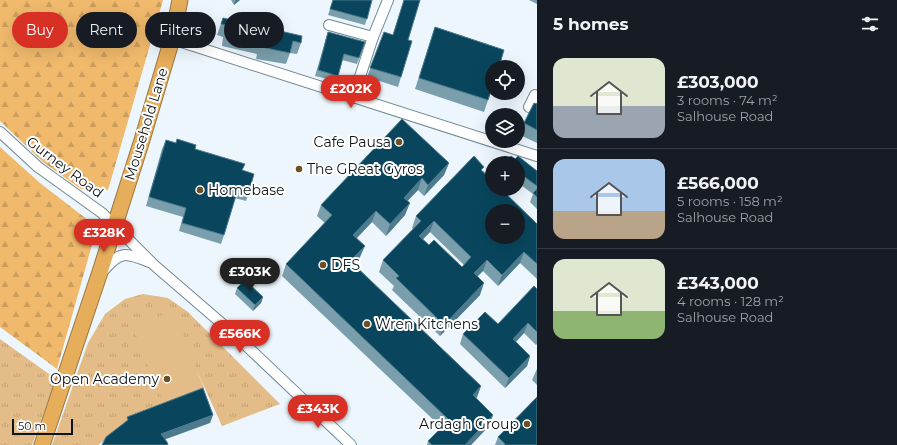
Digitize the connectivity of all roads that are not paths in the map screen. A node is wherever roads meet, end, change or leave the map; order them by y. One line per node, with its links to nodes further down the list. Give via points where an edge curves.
1 (180, 0): 3 (highway, Mousehold Lane)
2 (388, 0): 5 (street)
3 (178, 12)
4 (329, 25): 5 (street)
5 (373, 37): 9 (street)
6 (169, 48): 13 (highway, Mousehold Lane)
7 (200, 48): 9 (street)
8 (536, 94): 10 (street)
9 (353, 98): 12 (street)
10 (529, 107)
11 (0, 132): 13 (street, Gurney Road, via 38,167)
12 (537, 156)
13 (114, 224): 14 (street, Gurney Road); 15 (highway, Mousehold Lane)
14 (154, 265): 15 (street, via 124,254 115,258); 17 (street, via 234,334)
15 (99, 275): 16 (highway, Mousehold Lane)
16 (42, 445)
17 (351, 445)

